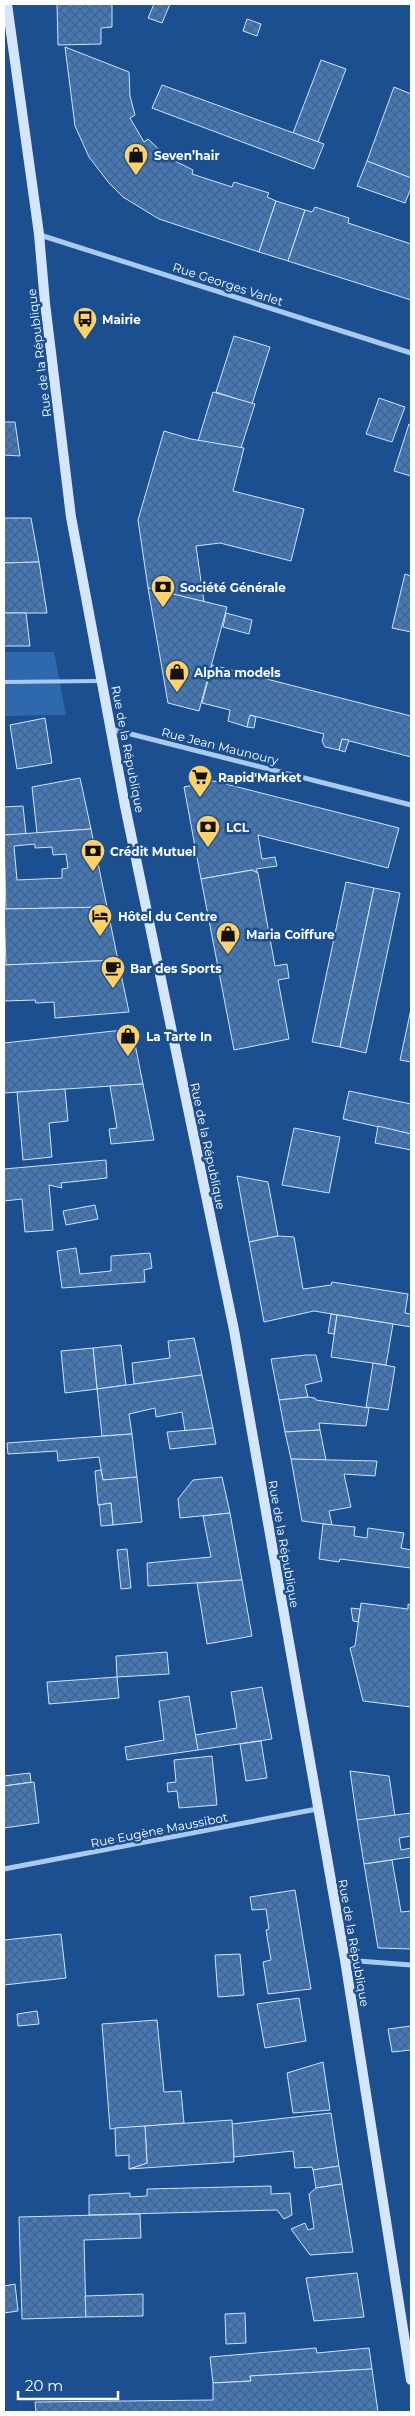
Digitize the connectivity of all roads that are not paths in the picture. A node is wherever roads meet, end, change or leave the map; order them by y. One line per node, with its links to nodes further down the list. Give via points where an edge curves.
1 (6, 8): 2 (main road, Rue de la République)
2 (39, 234): 3 (street, Rue Georges Varlet); 4 (main road, Rue de la République, via 71,517)
3 (411, 352)
4 (102, 681): 5 (lane); 6 (main road, Rue de la République)
5 (4, 682)
6 (111, 728): 7 (street, Rue Jean Maunoury); 8 (main road, Rue de la République, via 234,1330)
7 (411, 804)
8 (317, 1809): 9 (street, Rue Eugène Maussibot); 10 (main road, Rue de la République)
9 (4, 1869)
10 (345, 1960): 11 (street); 12 (main road, Rue de la République)
11 (411, 1965)
12 (411, 2380)

